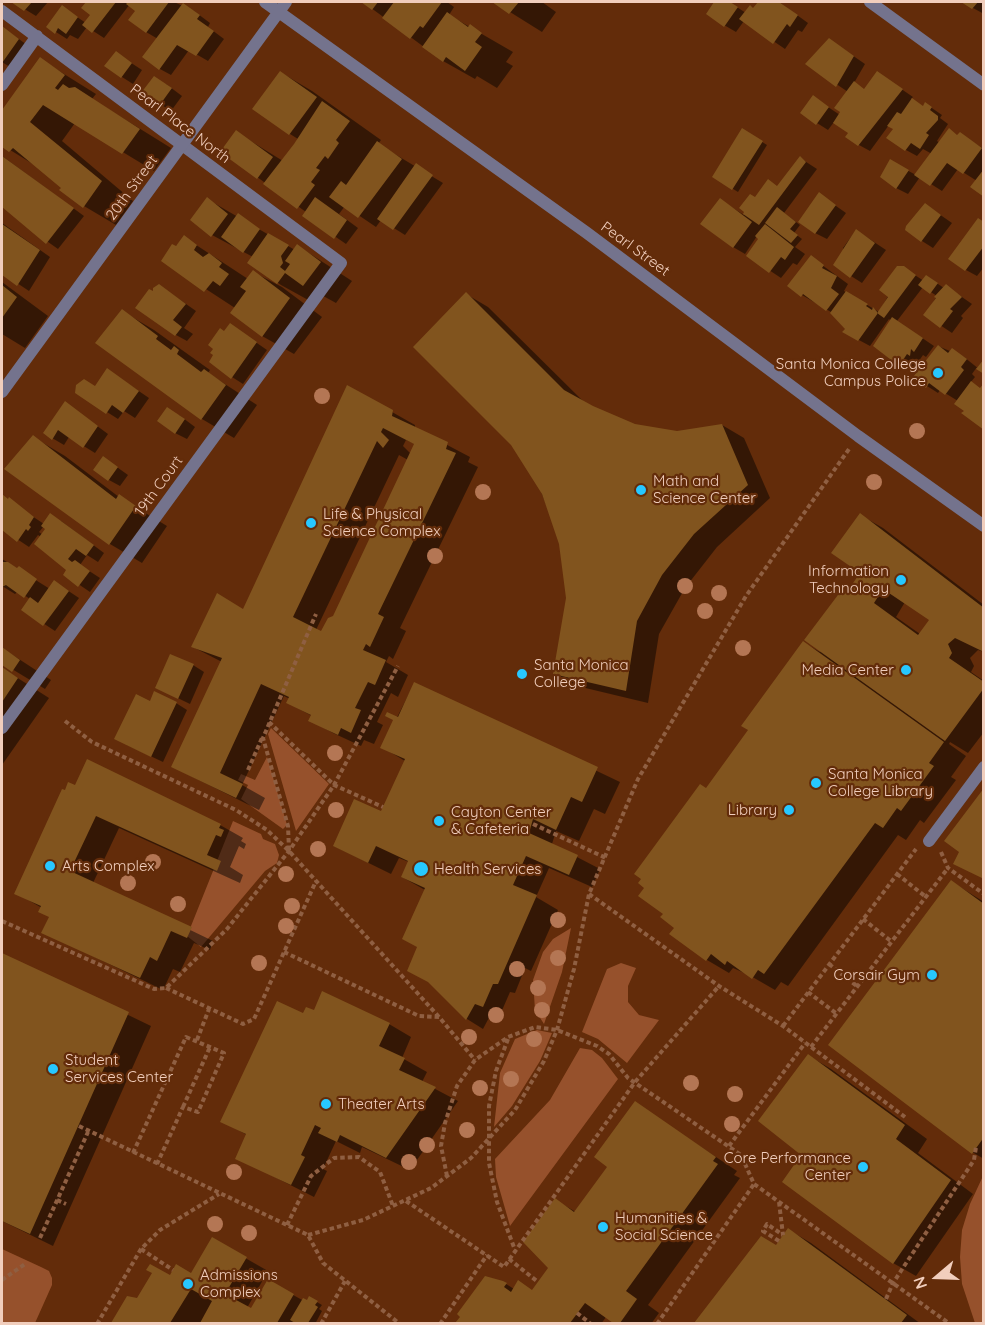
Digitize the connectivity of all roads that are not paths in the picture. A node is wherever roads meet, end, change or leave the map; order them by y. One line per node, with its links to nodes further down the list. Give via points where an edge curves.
1 (265, 2): 3 (street, Pearl Street)
2 (870, 2): 7 (street)
3 (282, 6): 8 (street, 20th Street); 11 (street, Pearl Street)
4 (2, 11): 5 (street, Pearl Place North)
5 (37, 36): 6 (street); 8 (street, Pearl Place North)
6 (2, 85)
7 (984, 85)
8 (182, 144): 9 (street, Pearl Place North); 10 (street, 20th Street)
9 (341, 263): 12 (street, 19th Court)
10 (2, 392)
11 (984, 526)
12 (2, 728)
13 (984, 767): 14 (street)
14 (929, 841)

